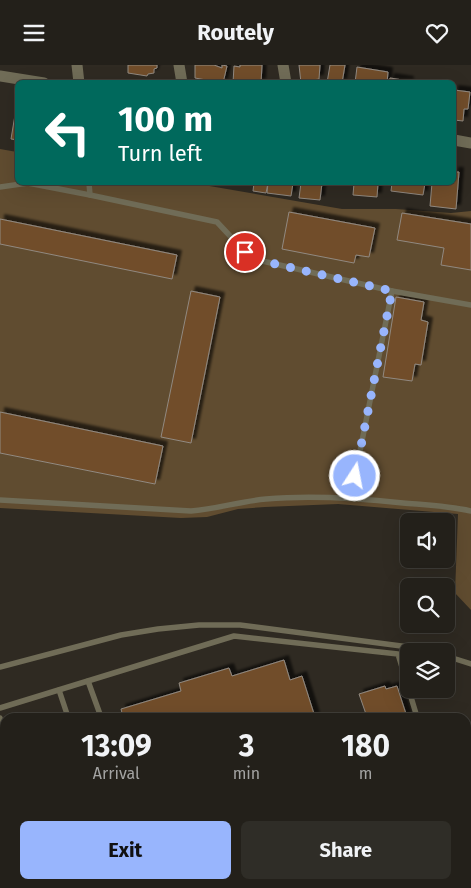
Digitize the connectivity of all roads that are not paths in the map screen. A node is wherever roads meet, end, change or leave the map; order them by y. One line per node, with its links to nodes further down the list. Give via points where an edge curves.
1 (77, 65): 6 (street)
2 (179, 65): 7 (street)
3 (283, 65): 8 (street)
4 (0, 76): 5 (street)
5 (25, 80)
6 (79, 80)
7 (182, 80)
8 (286, 80)
9 (456, 140): 10 (street)
10 (471, 143)
11 (15, 185): 14 (lane)
12 (38, 185): 15 (lane)
13 (89, 185): 15 (lane)
14 (0, 187)
15 (90, 195): 16 (lane, via 217,222 245,252 258,260)
16 (392, 291): 17 (lane); 18 (lane)
17 (471, 305)
18 (355, 476)
19 (0, 500): 20 (lane, via 192,511 211,510 242,501 306,496)
20 (471, 511)
21 (400, 646): 24 (lane, via 240,625 199,625 121,635)
22 (455, 659): 23 (lane)
23 (471, 664)
24 (0, 667)
25 (88, 681): 26 (lane); 29 (lane); 30 (lane, via 234,636 398,654)
26 (59, 690): 27 (lane); 28 (lane)
27 (0, 708)
28 (67, 713)
29 (100, 713)
30 (416, 713)

